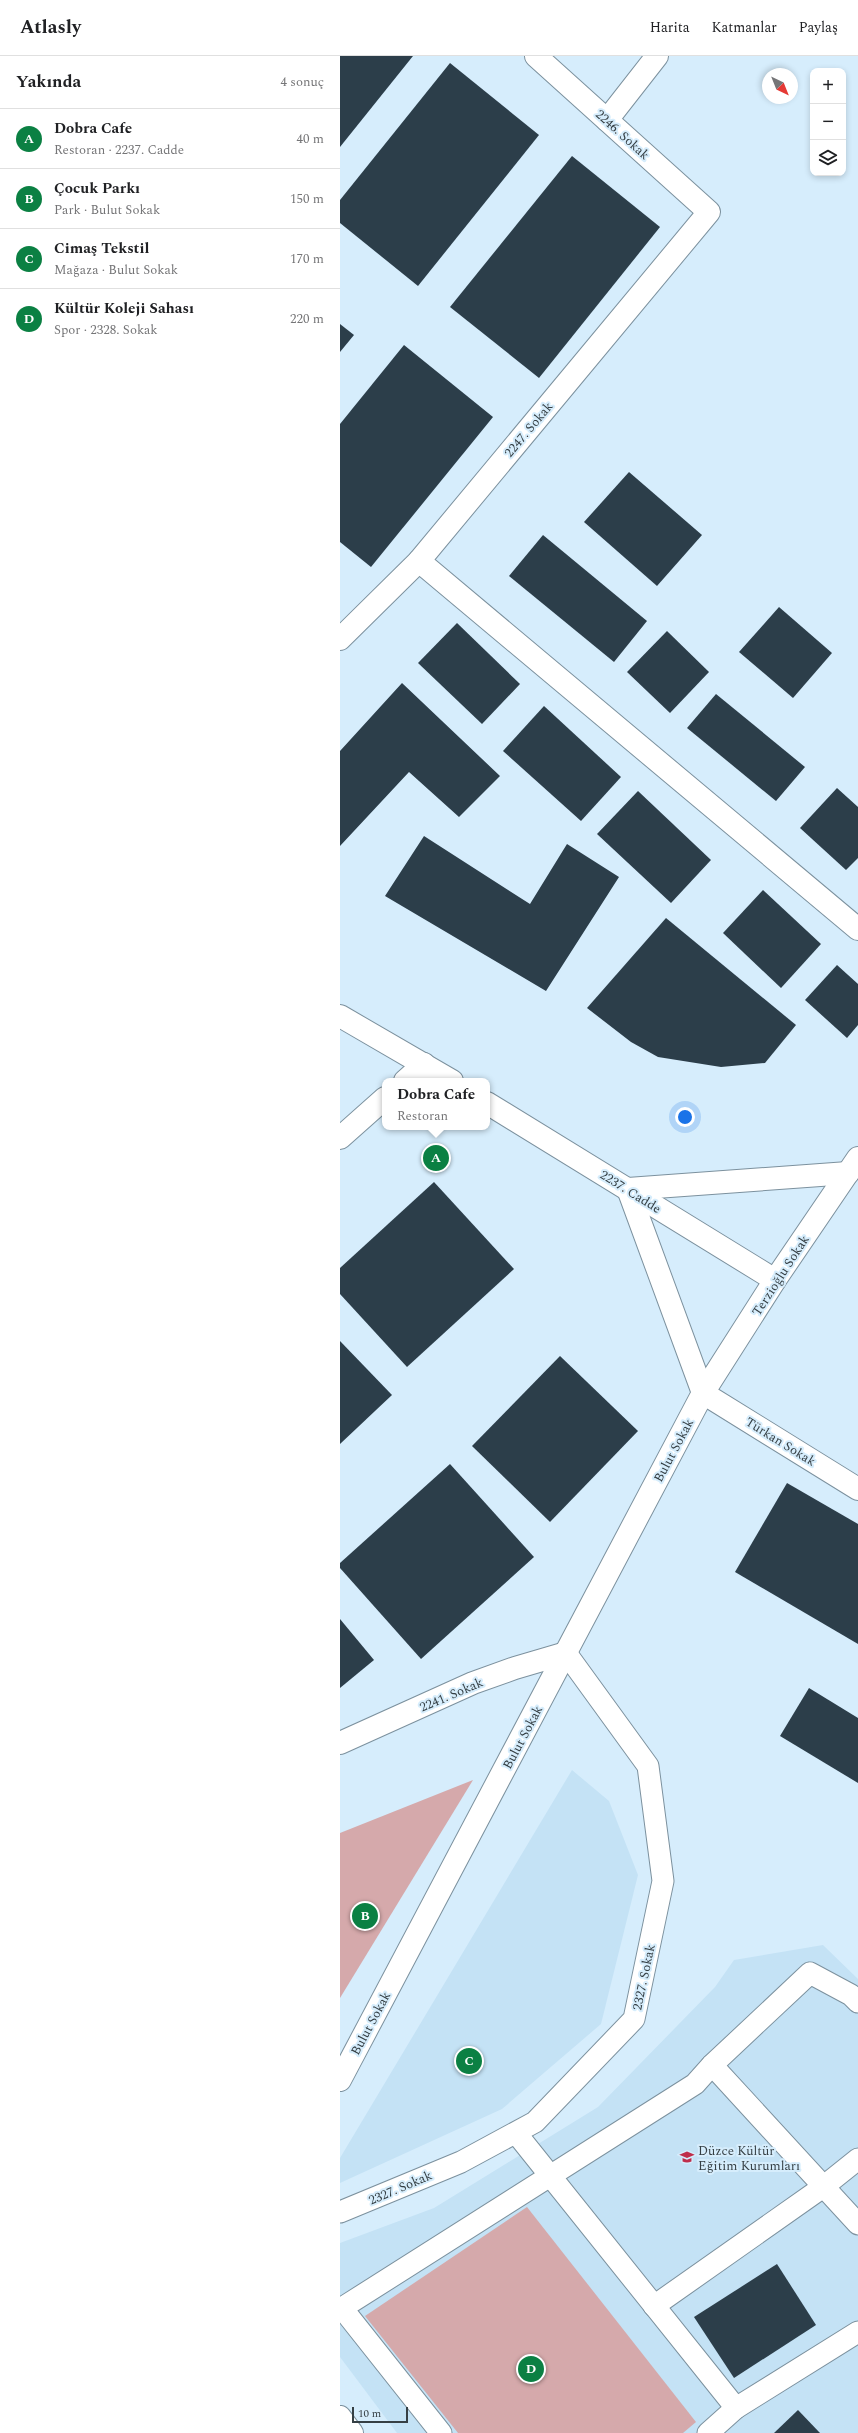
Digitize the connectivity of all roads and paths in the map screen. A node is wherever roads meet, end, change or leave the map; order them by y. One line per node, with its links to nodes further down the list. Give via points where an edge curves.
1 (536, 56): 3 (street, 2246. Sokak)
2 (657, 56): 3 (street)
3 (607, 120): 4 (street, 2246. Sokak)
4 (709, 212): 5 (street, 2247. Sokak)
5 (419, 561): 6 (street, 2247. Sokak); 7 (street)
6 (340, 639)
7 (858, 929)
8 (340, 1016): 9 (street)
9 (424, 1064): 10 (street); 11 (street)
10 (408, 1078)
11 (447, 1078)
12 (382, 1101): 14 (street)
13 (490, 1104): 16 (street, 2237. Cadde)
14 (340, 1138)
15 (853, 1166): 16 (street); 17 (street, Terzioğlu Sokak)
16 (628, 1189): 17 (street, 2237. Cadde); 18 (street)
17 (775, 1280): 18 (street, Terzioğlu Sokak)
18 (704, 1393): 19 (street, Türkan Sokak); 20 (street, Bulut Sokak)
19 (858, 1489)
20 (566, 1653): 21 (street, 2241. Sokak, via 473,1683); 24 (street, Bulut Sokak); 25 (lane, 2327. Sokak, via 648,1766 663,1881 634,2019 535,2122)
21 (340, 1743)
22 (858, 2002): 23 (lane, via 851,1995 810,1973)
23 (712, 2065): 27 (lane, via 695,2084); 28 (lane)
24 (340, 2080)
25 (516, 2133): 27 (lane); 29 (lane, 2327. Sokak, via 461,2162)
26 (858, 2159): 28 (lane)
27 (550, 2176): 31 (lane); 36 (lane, via 342,2308)
28 (823, 2187): 30 (lane); 31 (lane)
29 (340, 2212)
30 (858, 2224)
31 (654, 2306): 33 (lane)
32 (858, 2332): 33 (lane)
33 (736, 2408): 37 (lane)
34 (340, 2417): 35 (street)
35 (352, 2433)
36 (441, 2433)
37 (708, 2433)

